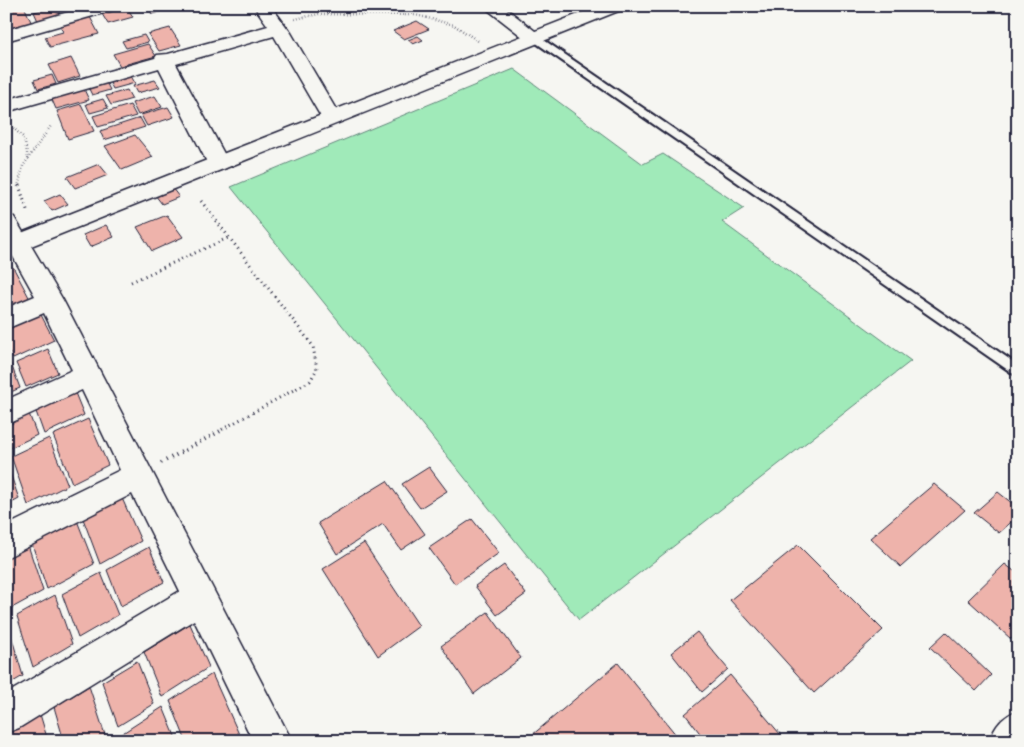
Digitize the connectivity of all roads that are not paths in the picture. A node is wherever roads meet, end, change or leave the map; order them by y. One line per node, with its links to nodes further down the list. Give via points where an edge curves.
1 (108, 6): 6 (street)
2 (262, 6): 5 (street)
3 (491, 6): 7 (street)
4 (615, 6): 7 (street)
5 (277, 26): 8 (street); 10 (street)
6 (6, 36)
7 (535, 38): 10 (street); 15 (lane)
8 (164, 60): 9 (street); 11 (street)
9 (6, 106)
10 (332, 118): 11 (street)
11 (218, 163): 12 (street)
12 (16, 238): 13 (street)
13 (50, 300): 14 (street); 16 (street)
14 (6, 318)
15 (1018, 372)
16 (88, 375): 17 (street); 18 (street)
17 (6, 413)
18 (139, 475): 19 (street); 20 (street)
19 (6, 544)
20 (201, 597): 21 (street); 23 (street)
21 (6, 715)
22 (1018, 729): 24 (street)
23 (274, 741)
24 (1008, 741)

